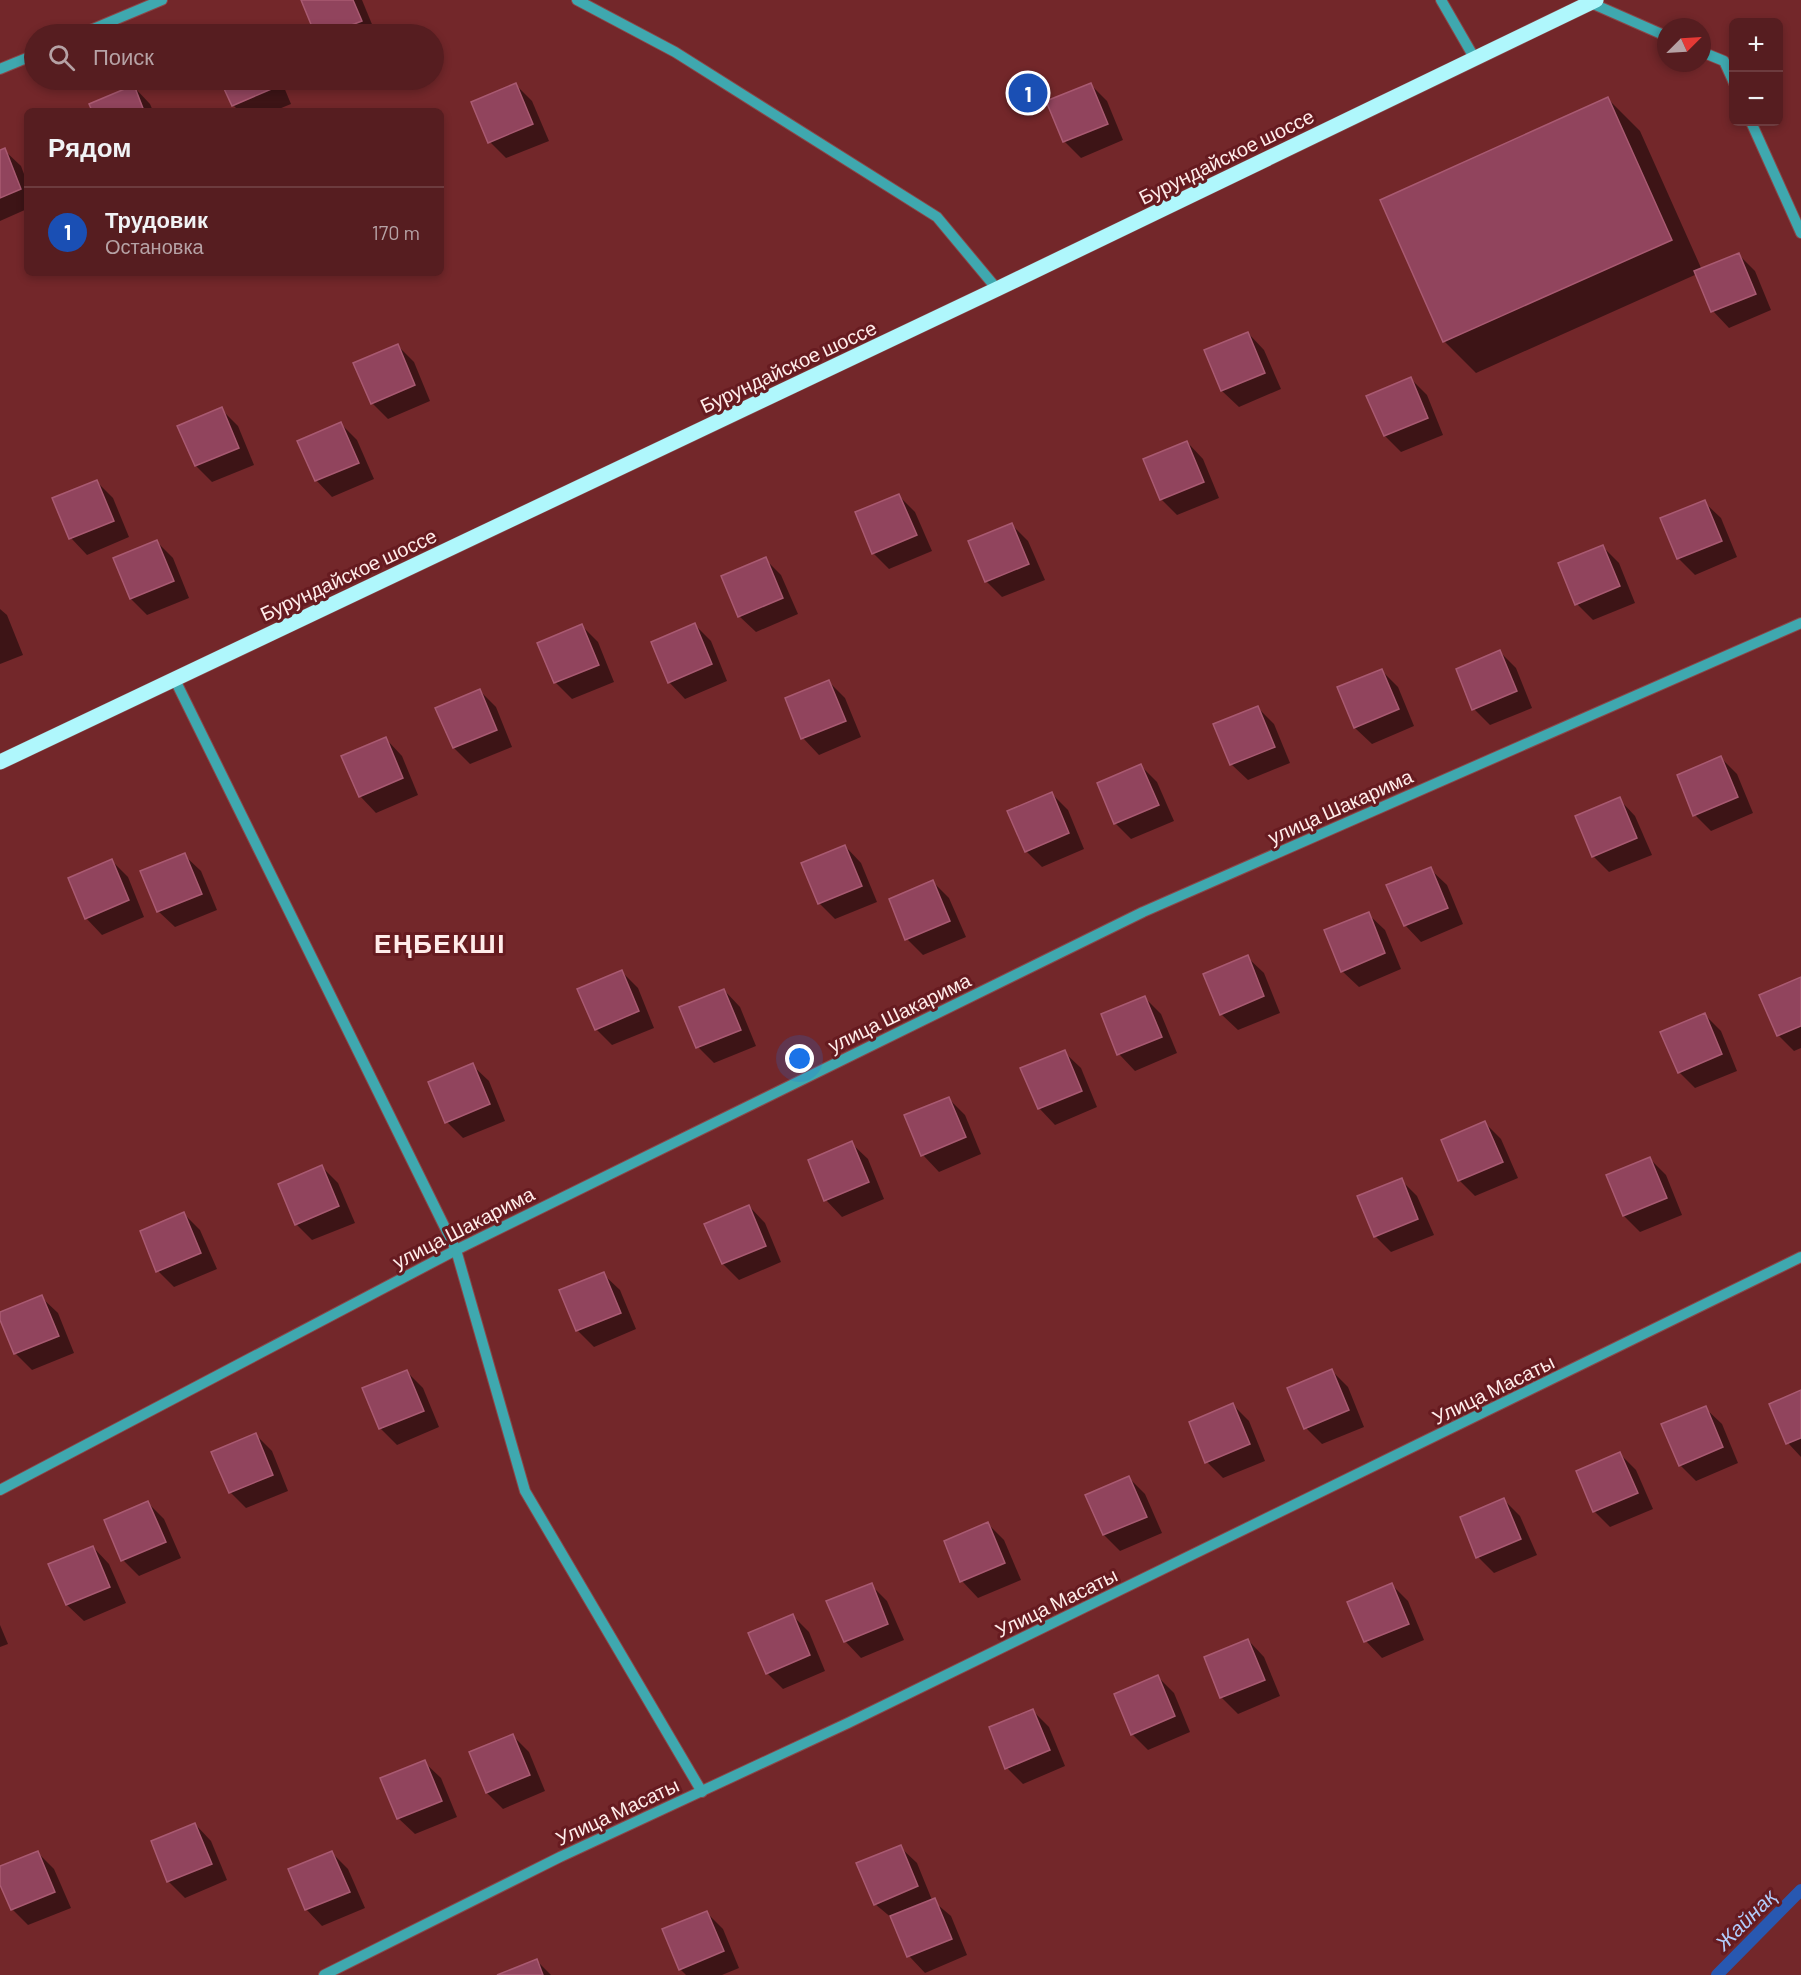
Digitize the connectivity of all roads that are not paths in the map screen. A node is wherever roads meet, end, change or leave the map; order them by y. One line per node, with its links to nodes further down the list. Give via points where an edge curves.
1 (162, 0): 5 (street)
2 (577, 0): 14 (street, via 675,52 937,217)
3 (1441, 0): 9 (street)
4 (1593, 1): 6 (street); 9 (main road, Бурундайское шоссе)
5 (105, 24)
6 (1657, 32)
7 (1711, 56): 11 (street, via 1724,61)
8 (24, 59): 10 (street)
9 (1475, 59): 14 (main road, Бурундайское шоссе)
10 (0, 69)
11 (1729, 72)
12 (1753, 126): 13 (street)
13 (1801, 233)
14 (997, 289): 16 (main road, Бурундайское шоссе)
15 (1801, 623): 18 (street, улица Шакарима, via 1143,912)
16 (175, 680): 17 (main road, Бурундайское шоссе); 18 (street)
17 (0, 762)
18 (456, 1250): 20 (street, улица Шакарима); 21 (street, via 525,1491)
19 (1801, 1257): 21 (street, Улица Масаты)
20 (0, 1490)
21 (702, 1792): 22 (street, Улица Масаты, via 560,1857)
22 (324, 1975)

